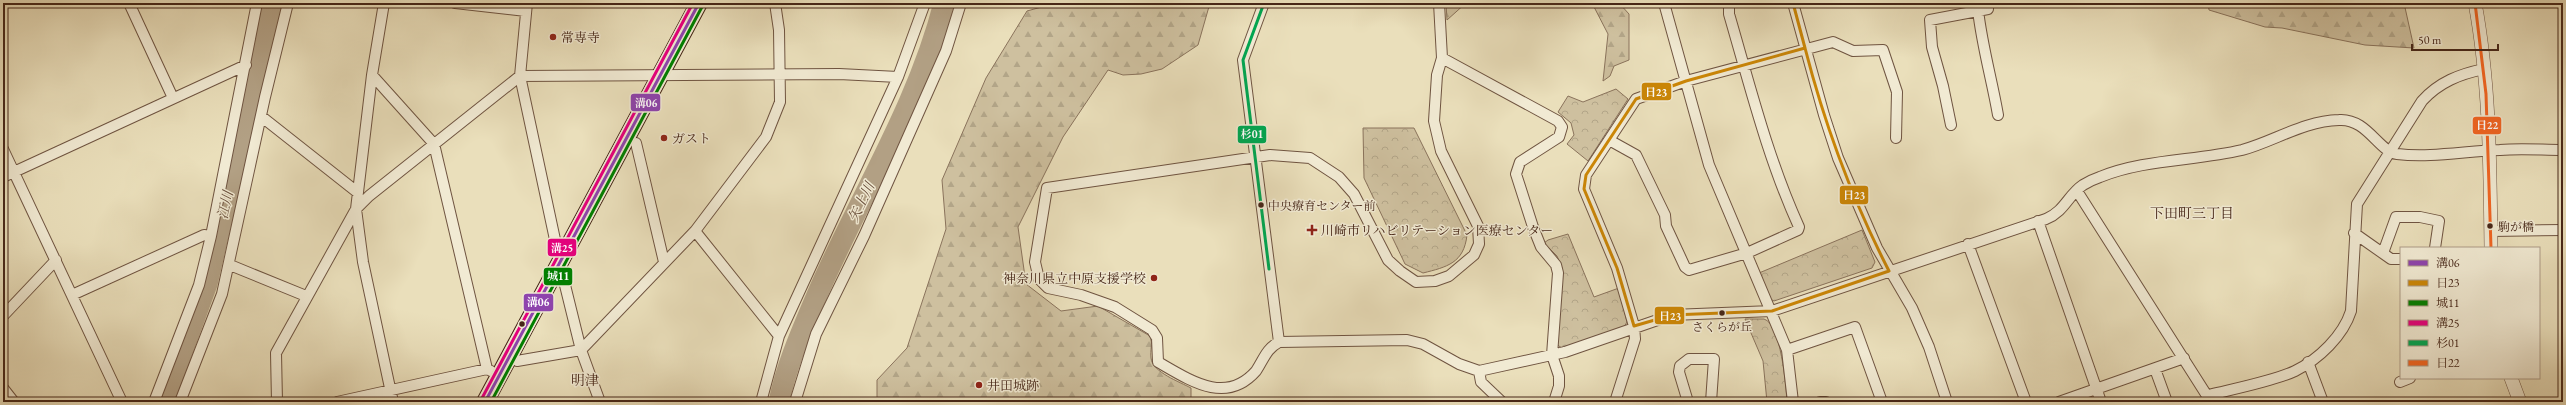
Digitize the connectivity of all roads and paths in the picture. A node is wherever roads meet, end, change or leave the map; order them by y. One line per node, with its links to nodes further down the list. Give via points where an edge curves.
1 (129, 3): 31 (street)
2 (257, 3): 22 (street)
3 (288, 3): 33 (street)
4 (384, 3): 25 (street)
5 (455, 3): 17 (street)
6 (699, 3): 27 (main road)
7 (708, 3): 27 (main road)
8 (775, 3): 28 (street, via 779,30)
9 (925, 3): 29 (street)
10 (961, 3): 101 (street, via 946,51 864,236 816,334)
11 (1264, 3): 43 (street, via 1242,60)
12 (1439, 3): 21 (street)
13 (1664, 3): 30 (street)
14 (1729, 3): 23 (street, via 1729,14)
15 (1793, 3): 20 (street)
16 (2474, 3): 24 (street)
17 (527, 7): 26 (street)
18 (1988, 9): 19 (street)
19 (1978, 10): 32 (street, via 1981,42 1991,71); 34 (street, via 1930,20 1932,47 1944,86)
20 (1805, 48): 23 (street); 35 (street, via 1833,42 1853,51 1883,50 1897,92); 65 (street, via 1838,158)
21 (1442, 58): 43 (street, via 1437,75 1434,121 1441,151 1478,226 1478,244 1474,255 1449,276 1434,281 1416,282 1400,271 1388,260 1354,194 1324,166 1310,158 1270,155); 75 (street, via 1558,121 1562,127 1559,137 1520,162 1516,174 1541,247 1556,265 1558,273)
22 (246, 65): 31 (street); 54 (street)
23 (1744, 66): 30 (street); 58 (street, via 1781,188 1799,227 1798,230)
24 (2484, 69): 41 (street); 42 (street, via 2464,73 2433,88)
25 (372, 75): 38 (street); 47 (street)
26 (520, 76): 27 (street); 38 (street); 64 (street)
27 (666, 76): 28 (street); 37 (main road); 64 (main road)
28 (780, 76): 29 (street, via 838,74); 51 (street, via 780,102 766,137)
29 (898, 77): 71 (street)
30 (1686, 82): 36 (street, via 1636,99); 58 (street, via 1709,165)
31 (173, 98): 44 (street)
32 (1998, 115)
33 (262, 117): 47 (street); 63 (street)
34 (1951, 125)
35 (1896, 138)
36 (1609, 140): 58 (street, via 1636,155 1665,215 1666,226 1685,267 1689,270); 70 (street, via 1586,175 1584,189 1617,268)
37 (636, 143): 62 (street); 64 (main road)
38 (434, 144): 48 (street); 80 (street)
39 (3, 149): 44 (street)
40 (2563, 150): 41 (street)
41 (2490, 151): 42 (street, via 2420,155); 52 (street)
42 (2390, 152): 46 (street, via 2367,130 2352,122 2340,120 2304,126 2243,149 2130,168 2101,177 2083,185); 53 (street, via 2358,204)
43 (1254, 158): 72 (street); 72 (street, via 1047,188 1035,267 1039,279 1048,288 1102,301 1152,330 1157,338 1158,362 1210,393 1228,392 1240,386 1257,370 1269,348)
44 (14, 172): 45 (street); 60 (street)
45 (3, 177)
46 (2077, 191): 49 (street, via 2058,214); 76 (street)
47 (356, 192): 48 (street)
48 (356, 208): 67 (street); 87 (street, via 363,262)
49 (2038, 221): 55 (street); 86 (street)
50 (2563, 230): 52 (street)
51 (695, 231): 62 (street); 71 (street)
52 (2490, 231): 57 (street)
53 (2354, 233): 59 (street); 78 (street, via 2351,312 2347,325 2334,341)
54 (211, 236): 66 (street, via 204,235); 92 (street, via 199,284)
55 (1968, 244): 65 (street); 112 (street)
56 (2435, 247): 59 (street, via 2439,221 2420,217 2396,217)
57 (2491, 247)
58 (1747, 253): 68 (street)
59 (2383, 253): 61 (street, via 2390,259)
60 (56, 260): 66 (street); 69 (street)
61 (2400, 260)
62 (664, 262): 73 (street)
63 (230, 265): 67 (street); 93 (street, via 222,294)
64 (561, 270): 73 (street); 77 (main road); 80 (main road)
65 (1890, 271): 68 (street); 111 (street, via 1912,308 1929,347)
66 (72, 295): 91 (street)
67 (306, 296): 94 (street, via 276,352)
68 (1772, 311): 70 (street, via 1672,315); 74 (street)
69 (3, 316)
70 (1634, 326): 75 (street); 104 (street, via 1635,339)
71 (779, 336): 100 (street)
72 (1278, 342): 81 (street, via 1407,340 1423,344)
73 (582, 350): 77 (street); 88 (street)
74 (1787, 350): 107 (street); 110 (street, via 1855,327)
75 (1552, 355): 81 (street); 103 (street, via 1559,376)
76 (2184, 358): 79 (street); 89 (street)
77 (517, 361): 98 (main road)
78 (2308, 362): 89 (street, via 2295,371); 116 (street)
79 (2155, 369): 86 (street); 115 (street)
80 (493, 372): 87 (street); 97 (main road)
81 (1478, 372): 102 (street, via 1481,382)
82 (2408, 379): 84 (street)
83 (2511, 379): 117 (street)
84 (2400, 382)
85 (3, 388): 90 (street)
86 (2096, 389): 113 (street); 114 (street)
87 (390, 390): 95 (street); 96 (street)
88 (598, 397): 99 (street)
89 (2210, 399)
90 (14, 402)
91 (122, 402)
92 (154, 402)
93 (180, 402)
94 (276, 402)
95 (338, 402)
96 (393, 402)
97 (485, 402)
98 (495, 402)
99 (589, 402)
100 (761, 402)
101 (795, 402)
102 (1502, 402)
103 (1554, 402)
104 (1615, 402)
105 (1688, 402): 106 (street, via 1680,366 1689,359 1714,359)
106 (1711, 402)
107 (1793, 402)
108 (1820, 402): 109 (street)
109 (1826, 402)
110 (1882, 402)
111 (1947, 402)
112 (2026, 402)
113 (2059, 402)
114 (2101, 402)
115 (2167, 402)
116 (2323, 402)
117 (2520, 402)

